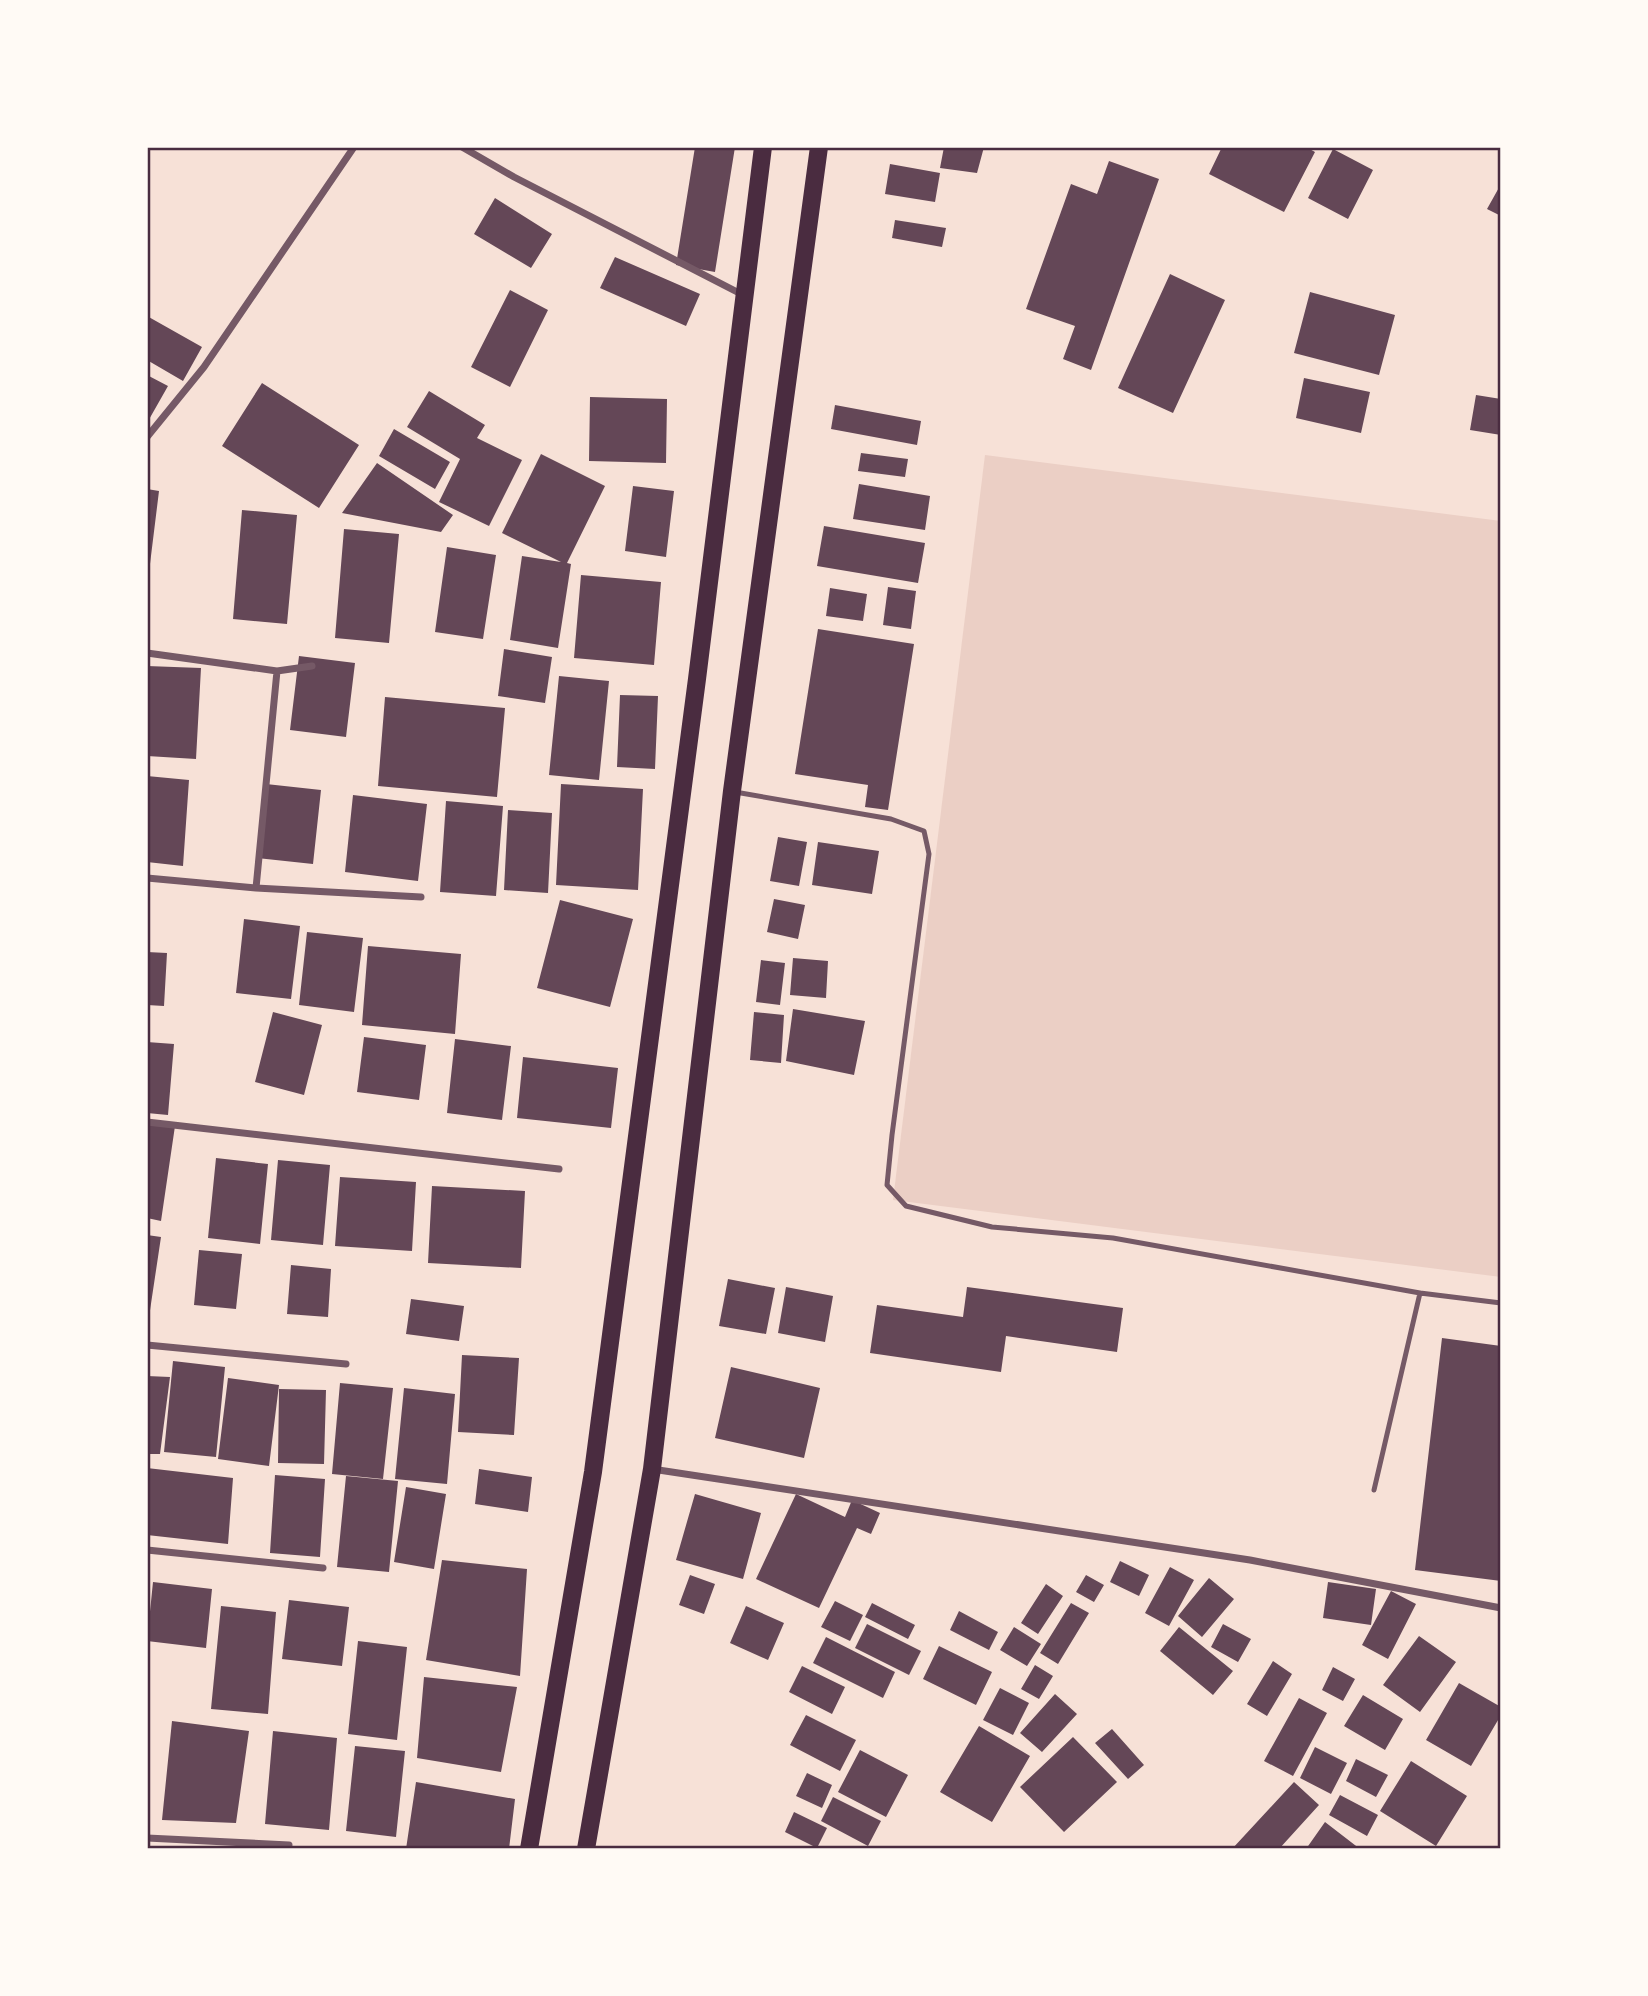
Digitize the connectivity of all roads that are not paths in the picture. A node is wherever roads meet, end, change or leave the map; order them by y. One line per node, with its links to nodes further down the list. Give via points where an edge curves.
1 (354, 147): 6 (street, via 204,367)
2 (462, 147): 5 (street)
3 (763, 147): 5 (main road)
4 (819, 147): 10 (main road)
5 (745, 296): 27 (main road, via 595,1458)
6 (147, 437)
7 (147, 653): 9 (street)
8 (312, 666): 9 (street)
9 (277, 671): 12 (street)
10 (732, 791): 16 (lane, via 891,819 924,831 929,854 887,1185 906,1206 992,1227 1113,1238); 20 (main road)
11 (147, 878): 12 (street)
12 (256, 888): 13 (street)
13 (421, 897)
14 (147, 1122): 15 (street)
15 (559, 1169)
16 (1420, 1293): 17 (lane); 21 (lane)
17 (1501, 1303)
18 (147, 1345): 19 (street)
19 (346, 1364)
20 (652, 1469): 24 (street, via 1250,1560); 28 (main road)
21 (1374, 1490)
22 (147, 1550): 23 (street)
23 (323, 1568)
24 (1501, 1608)
25 (147, 1838): 26 (street)
26 (289, 1845)
27 (529, 1849)
28 (586, 1849)

